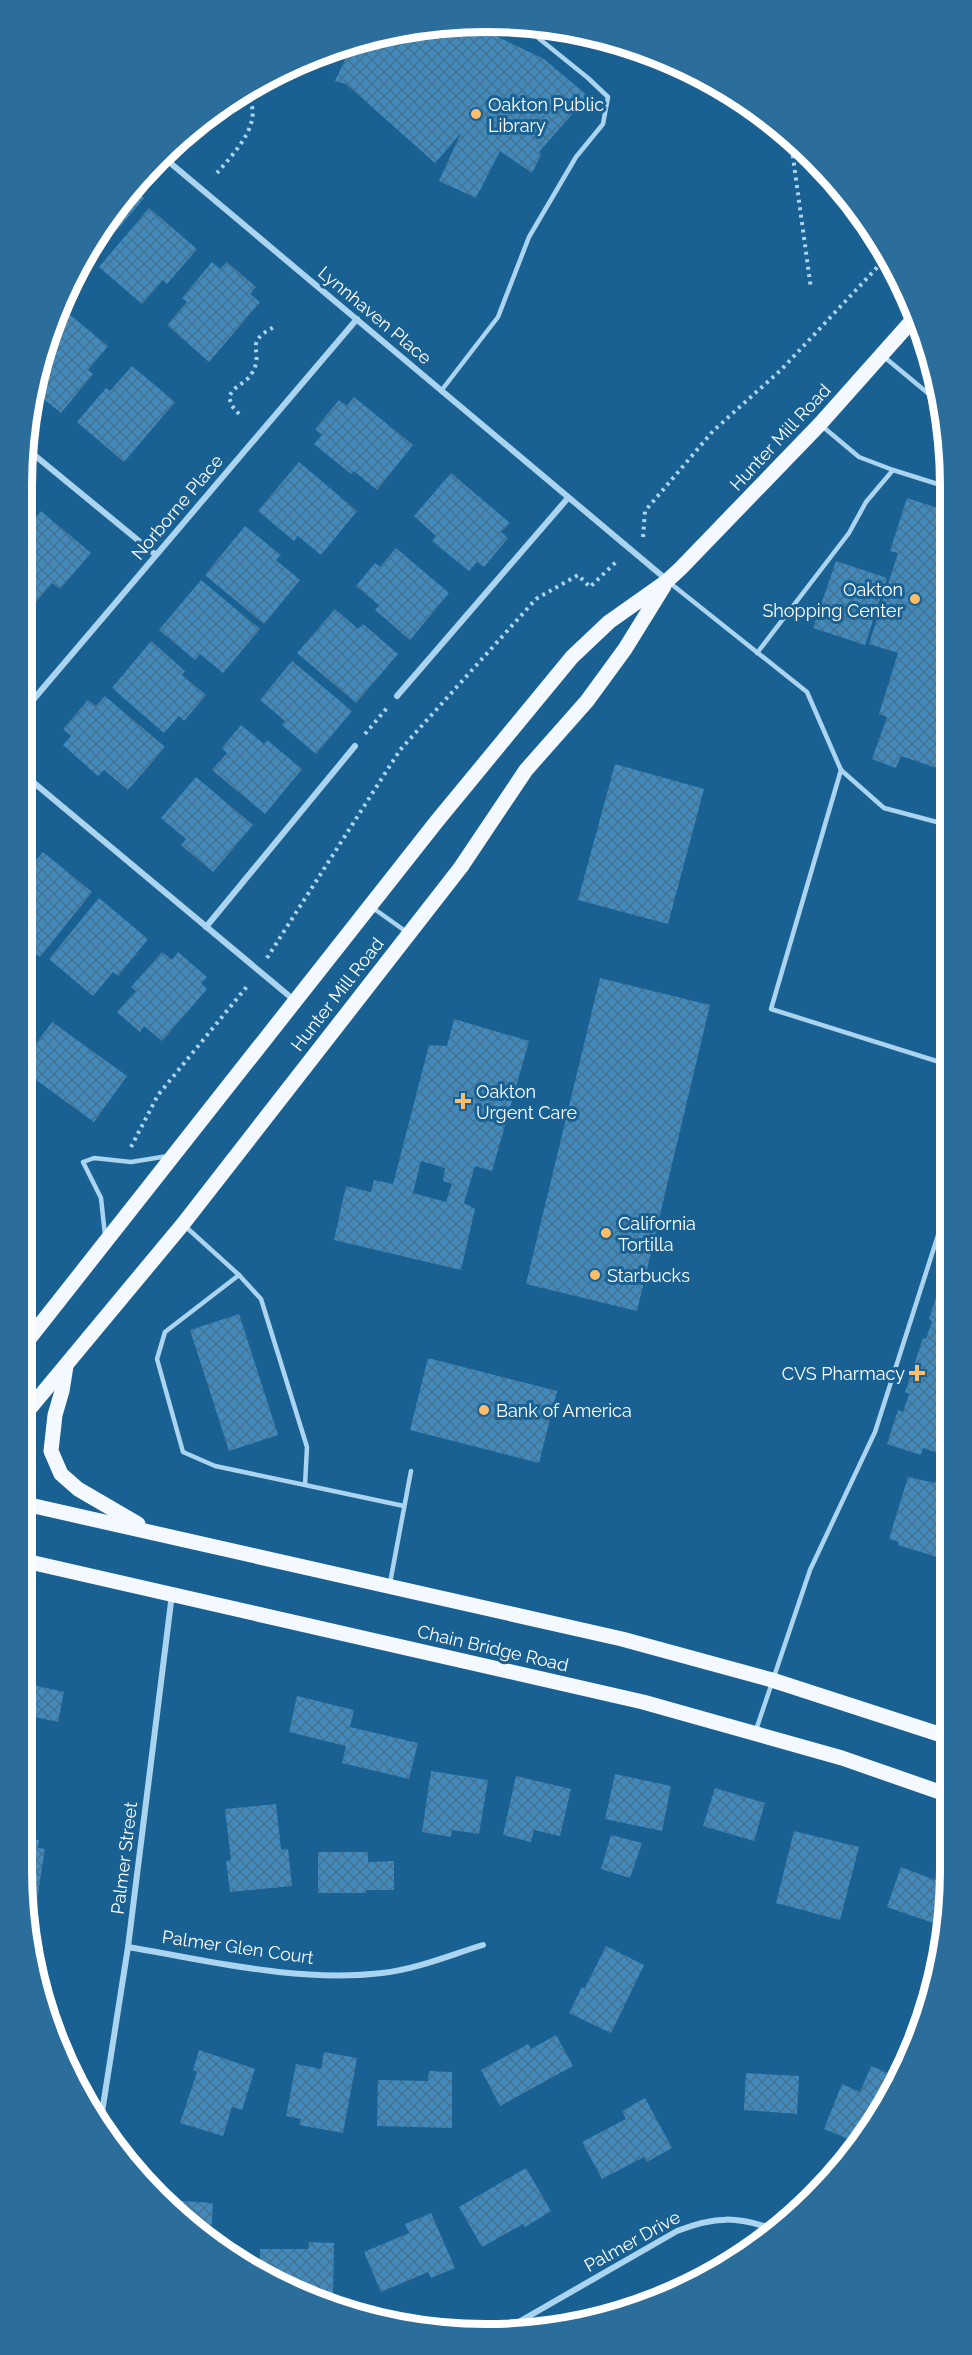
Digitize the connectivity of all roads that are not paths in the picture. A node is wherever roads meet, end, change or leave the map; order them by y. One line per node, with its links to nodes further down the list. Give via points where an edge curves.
1 (533, 34): 6 (lane, via 608,97 603,124 576,157 530,237 498,317)
2 (169, 161): 3 (street, Lynnhaven Place)
3 (357, 320): 6 (street, Lynnhaven Place); 13 (street, Norborne Place)
4 (910, 323): 5 (main road, Hunter Mill Road)
5 (882, 355): 7 (lane); 8 (main road, Hunter Mill Road)
6 (441, 391): 12 (street, Lynnhaven Place)
7 (932, 396)
8 (820, 424): 10 (lane, via 859,457); 14 (main road, Hunter Mill Road)
9 (32, 453): 13 (street)
10 (893, 470): 11 (lane); 15 (lane)
11 (940, 485)
12 (568, 498): 14 (street, Lynnhaven Place); 16 (street)
13 (156, 555): 17 (street, Norborne Place)
14 (667, 581): 15 (lane); 22 (main road, Hunter Mill Road, via 609,622 572,657); 24 (main road, Hunter Mill Road, via 625,649 526,770 461,867)
15 (757, 653): 19 (lane, via 807,692)
16 (397, 696)
17 (32, 701)
18 (355, 746): 23 (street)
19 (841, 770): 21 (lane, via 884,808); 26 (lane, via 771,1009)
20 (32, 781): 23 (street)
21 (940, 823)
22 (371, 907): 24 (lane); 25 (main road, Hunter Mill Road)
23 (206, 927): 25 (street)
24 (409, 934): 28 (main road, Hunter Mill Road)
25 (296, 1002): 27 (main road, Hunter Mill Road)
26 (940, 1062)
27 (176, 1153): 30 (main road, Hunter Mill Road); 30 (lane, via 131,1162 94,1158 83,1162 102,1198)
28 (183, 1224): 31 (lane); 33 (main road, Hunter Mill Road)
29 (940, 1229): 43 (lane, via 875,1432 810,1570)
30 (106, 1241): 32 (main road, Hunter Mill Road)
31 (239, 1275): 36 (lane, via 261,1299 307,1448); 36 (lane, via 165,1332 158,1359 183,1452 215,1466)
32 (32, 1335)
33 (66, 1365): 34 (main road, Hunter Mill Road); 39 (main road, via 51,1451 61,1474 78,1490)
34 (32, 1406)
35 (411, 1471): 38 (lane)
36 (305, 1485): 38 (lane)
37 (32, 1505): 39 (main road, Chain Bridge Road)
38 (404, 1506): 41 (lane)
39 (148, 1530): 41 (main road, Chain Bridge Road)
40 (32, 1562): 42 (main road, Chain Bridge Road)
41 (390, 1587): 43 (main road, Chain Bridge Road, via 622,1639)
42 (172, 1593): 44 (main road, Chain Bridge Road, via 643,1702); 48 (street, Palmer Street)
43 (772, 1680): 44 (lane); 45 (main road, Chain Bridge Road)
44 (755, 1732): 46 (main road, Chain Bridge Road)
45 (940, 1734)
46 (940, 1792)
47 (483, 1945): 48 (street, Palmer Glen Court, via 411,1967 344,1975 276,1971)
48 (128, 1947): 49 (street, Palmer Street)
49 (102, 2112)
50 (767, 2227): 51 (street, Palmer Drive, via 723,2218 677,2231)
51 (517, 2323)

